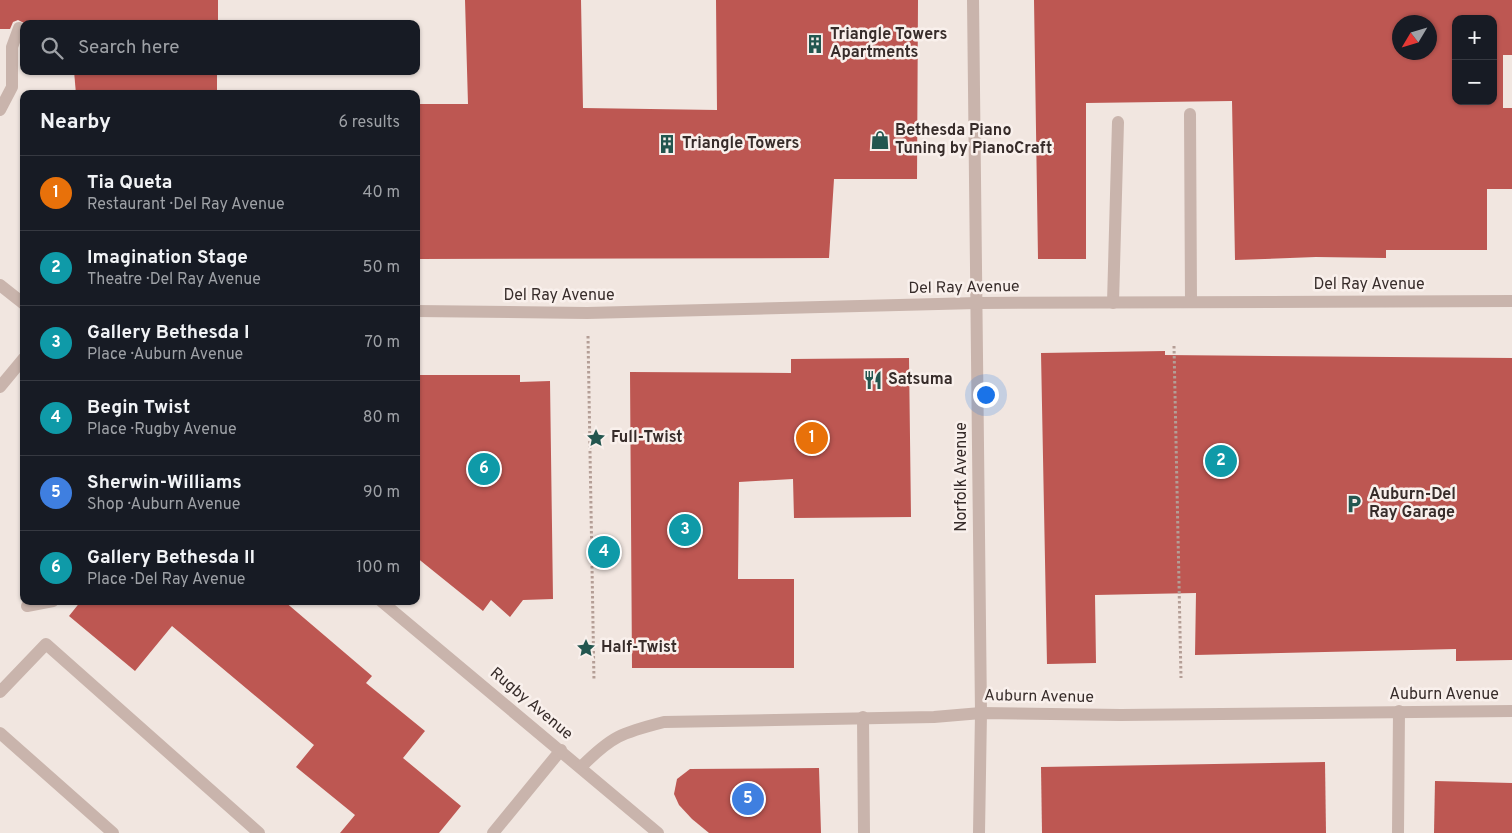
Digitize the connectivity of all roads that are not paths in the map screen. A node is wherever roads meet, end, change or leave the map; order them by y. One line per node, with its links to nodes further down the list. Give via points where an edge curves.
1 (973, 0): 10 (street, Norfolk Avenue)
2 (19, 28): 3 (street, via 12,47 12,87)
3 (0, 110)
4 (1190, 114): 9 (street)
5 (1118, 122): 11 (street)
6 (0, 285): 7 (street)
7 (20, 301)
8 (1512, 301): 9 (street, Del Ray Avenue)
9 (1191, 302): 11 (street, Del Ray Avenue)
10 (977, 303): 11 (street, Del Ray Avenue); 12 (street, Del Ray Avenue, via 587,313); 21 (street, Norfolk Avenue)
11 (1113, 303)
12 (420, 312)
13 (20, 363): 14 (street)
14 (0, 388)
15 (32, 605): 17 (street)
16 (386, 605): 24 (street, Rugby Avenue)
17 (27, 606)
18 (0, 692): 27 (street, via 46,644)
19 (1399, 711): 20 (street, Auburn Avenue); 21 (street, Auburn Avenue, via 1121,715); 32 (street)
20 (1512, 711)
21 (981, 712): 22 (street, Auburn Avenue, via 934,717); 31 (street, Norfolk Avenue)
22 (863, 717): 25 (street, Auburn Avenue, via 664,722 626,732 605,743); 30 (street)
23 (0, 734): 26 (street)
24 (561, 750): 25 (street, Rugby Avenue); 28 (street)
25 (581, 768): 29 (street, Rugby Avenue)
26 (113, 833)
27 (259, 833)
28 (492, 833)
29 (658, 833)
30 (864, 833)
31 (979, 833)
32 (1398, 833)

